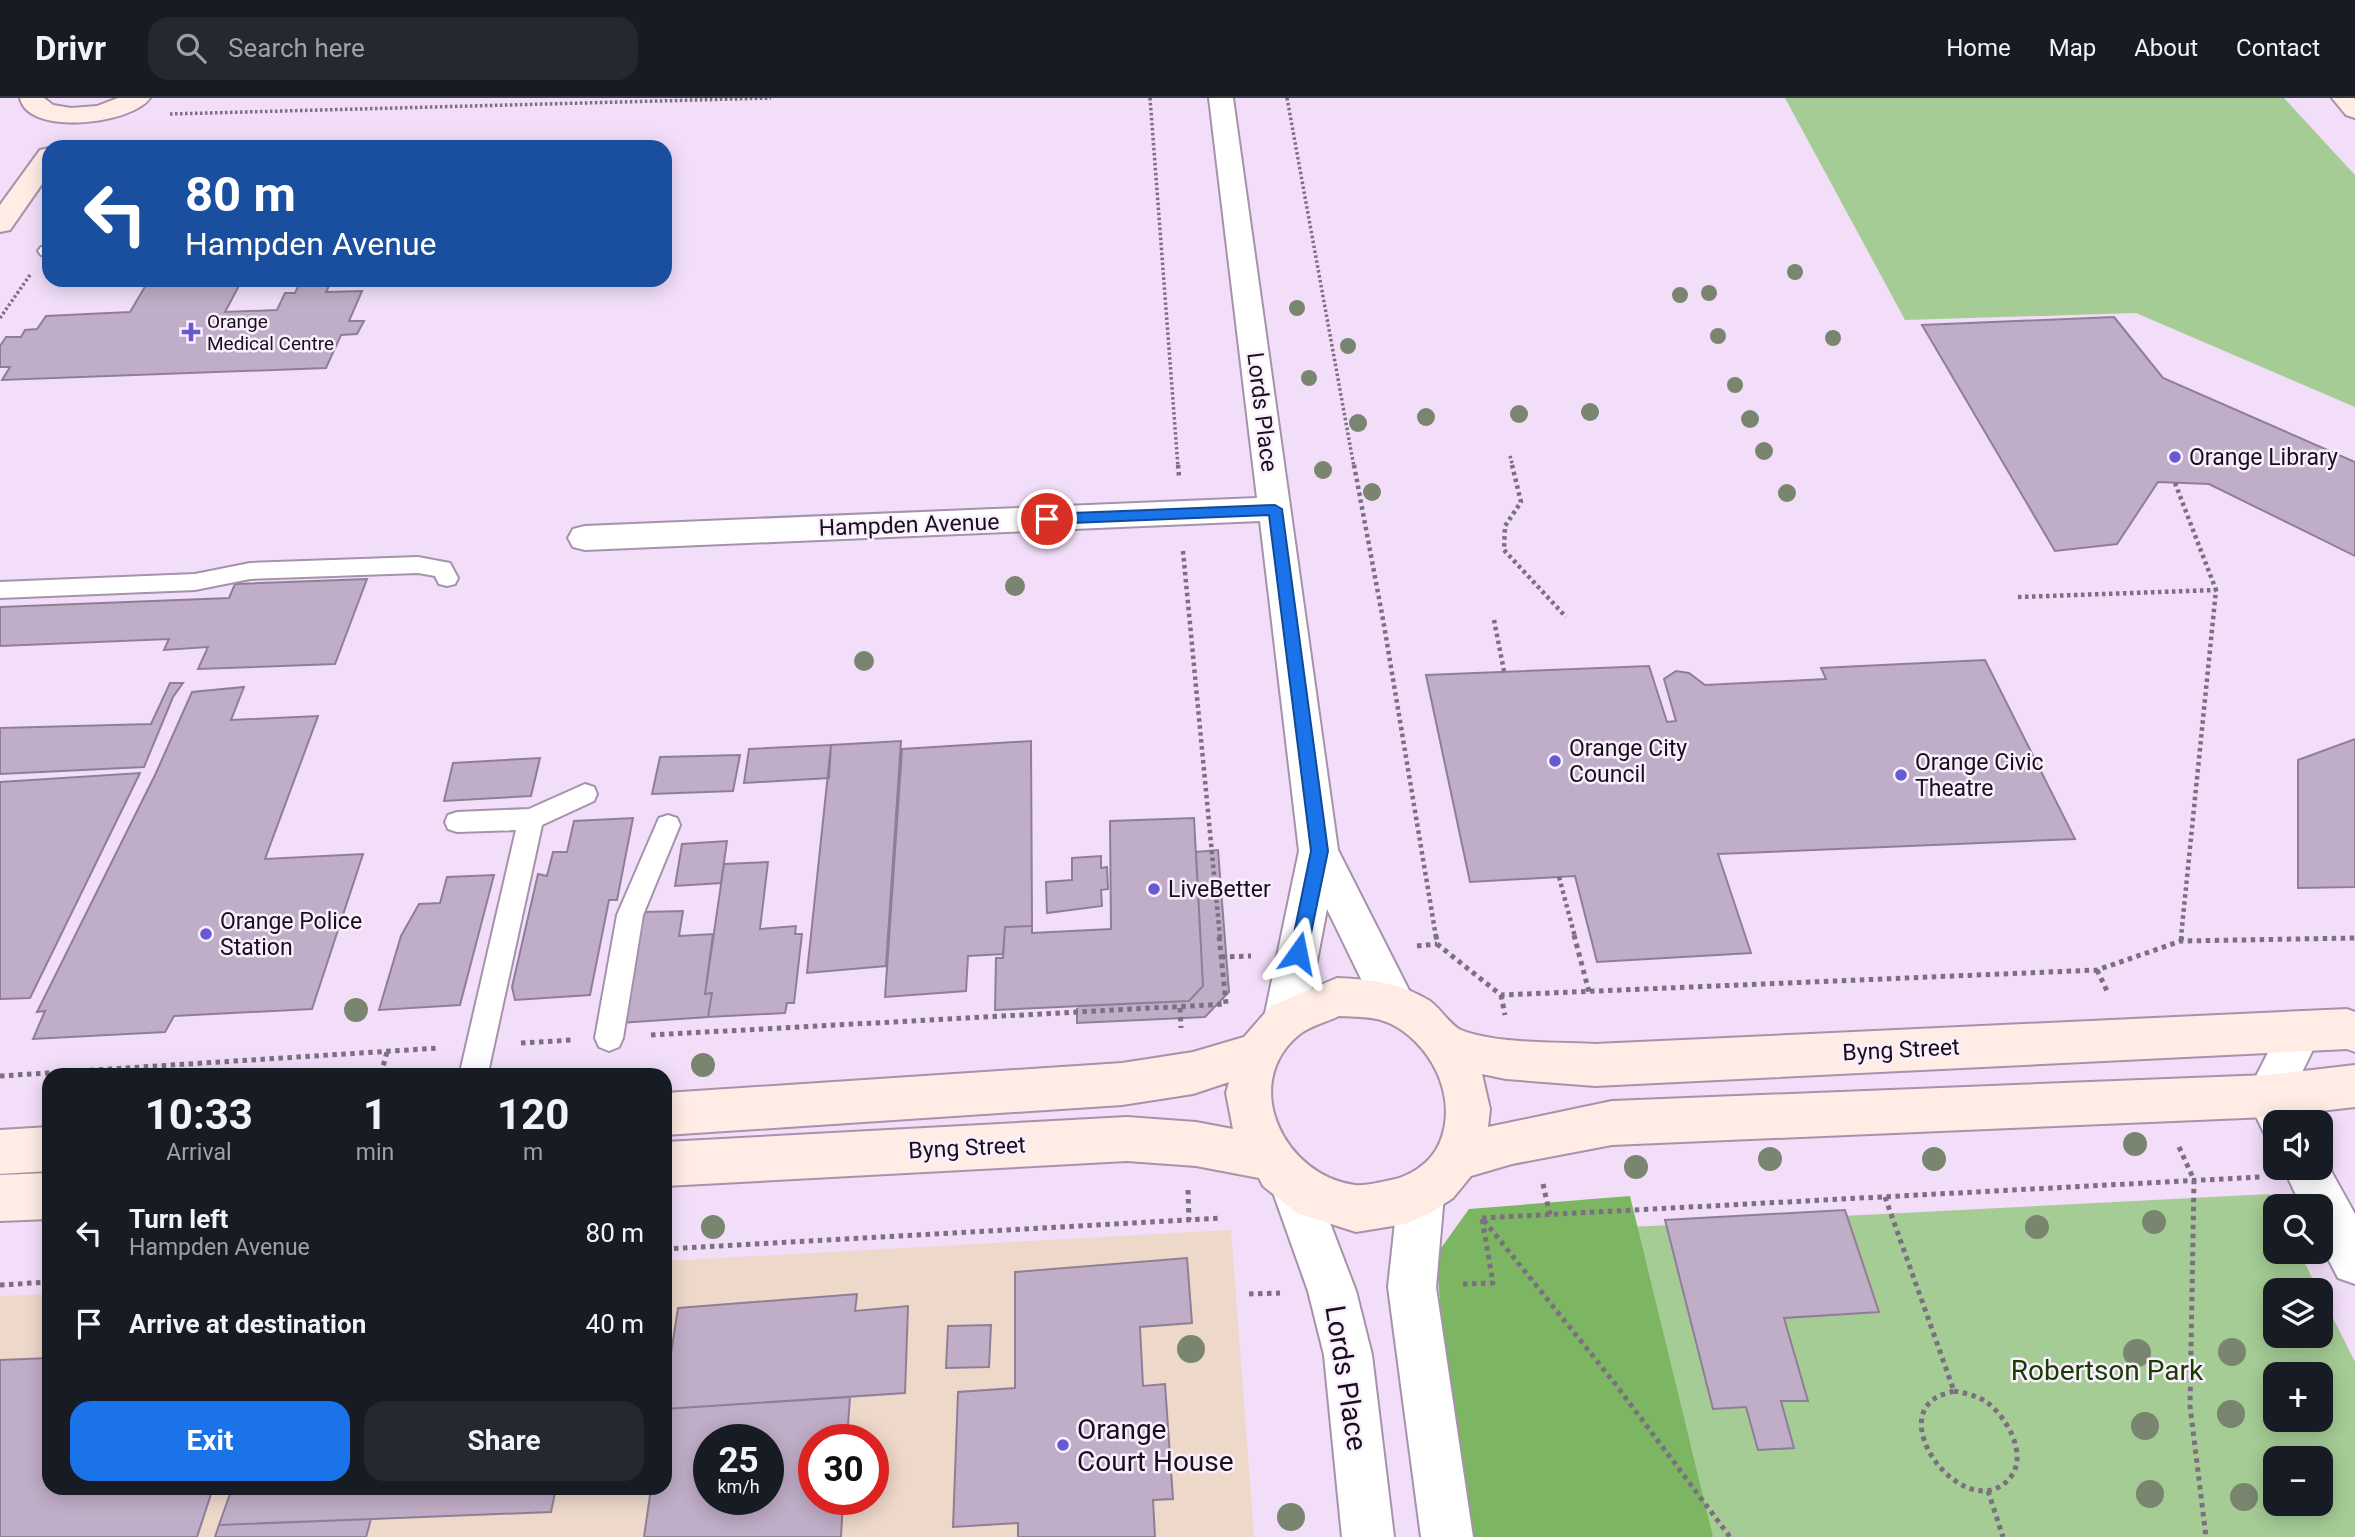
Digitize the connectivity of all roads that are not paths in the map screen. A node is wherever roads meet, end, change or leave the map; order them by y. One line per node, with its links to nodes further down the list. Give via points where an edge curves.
1 (32, 98): 6 (street, via 42,111)
2 (138, 98): 6 (street, via 116,108)
3 (1221, 98): 10 (street, Lords Place)
4 (2344, 98): 5 (street)
5 (2355, 110)
6 (75, 116): 7 (street)
7 (60, 140)
8 (42, 166): 9 (street)
9 (0, 224)
10 (1275, 509): 11 (street, Hampden Avenue); 18 (street, Lords Place)
11 (585, 538)
12 (447, 578): 13 (lane, via 442,569 418,565 250,571 195,582)
13 (0, 590)
14 (585, 794): 15 (lane)
15 (531, 819): 16 (lane); 26 (lane)
16 (457, 822)
17 (668, 825): 23 (lane, via 631,915)
18 (1320, 851): 19 (street, Lords Place); 20 (street, Lords Place)
19 (1396, 1006): 20 (street, via 1367,998 1337,997 1310,1004); 24 (street, via 1424,1023)
20 (1285, 1018): 25 (street)
21 (2301, 1031): 22 (street, Byng Street); 24 (street, Byng Street, via 1595,1065 1506,1059); 28 (street)
22 (2355, 1032)
23 (609, 1038)
24 (1447, 1047): 32 (street, via 1463,1075 1469,1107)
25 (1257, 1053): 29 (street, via 1192,1073 1122,1084); 34 (street, via 1248,1087 1251,1124)
26 (475, 1068)
27 (2355, 1086): 28 (street)
28 (2275, 1109): 32 (street, via 1612,1123)
29 (672, 1114)
30 (42, 1149): 31 (street)
31 (0, 1152)
32 (1457, 1158): 36 (street)
33 (672, 1164): 34 (street, Byng Street, via 1128,1139 1196,1144)
34 (1281, 1171): 36 (street, via 1324,1201 1357,1209 1391,1206); 40 (street, Lords Place, via 1332,1291 1348,1354)
35 (2312, 1180): 39 (street)
36 (1421, 1195): 41 (street, via 1412,1287)
37 (42, 1196): 38 (street)
38 (0, 1198)
39 (2355, 1261)
40 (1368, 1537)
41 (1447, 1537)

